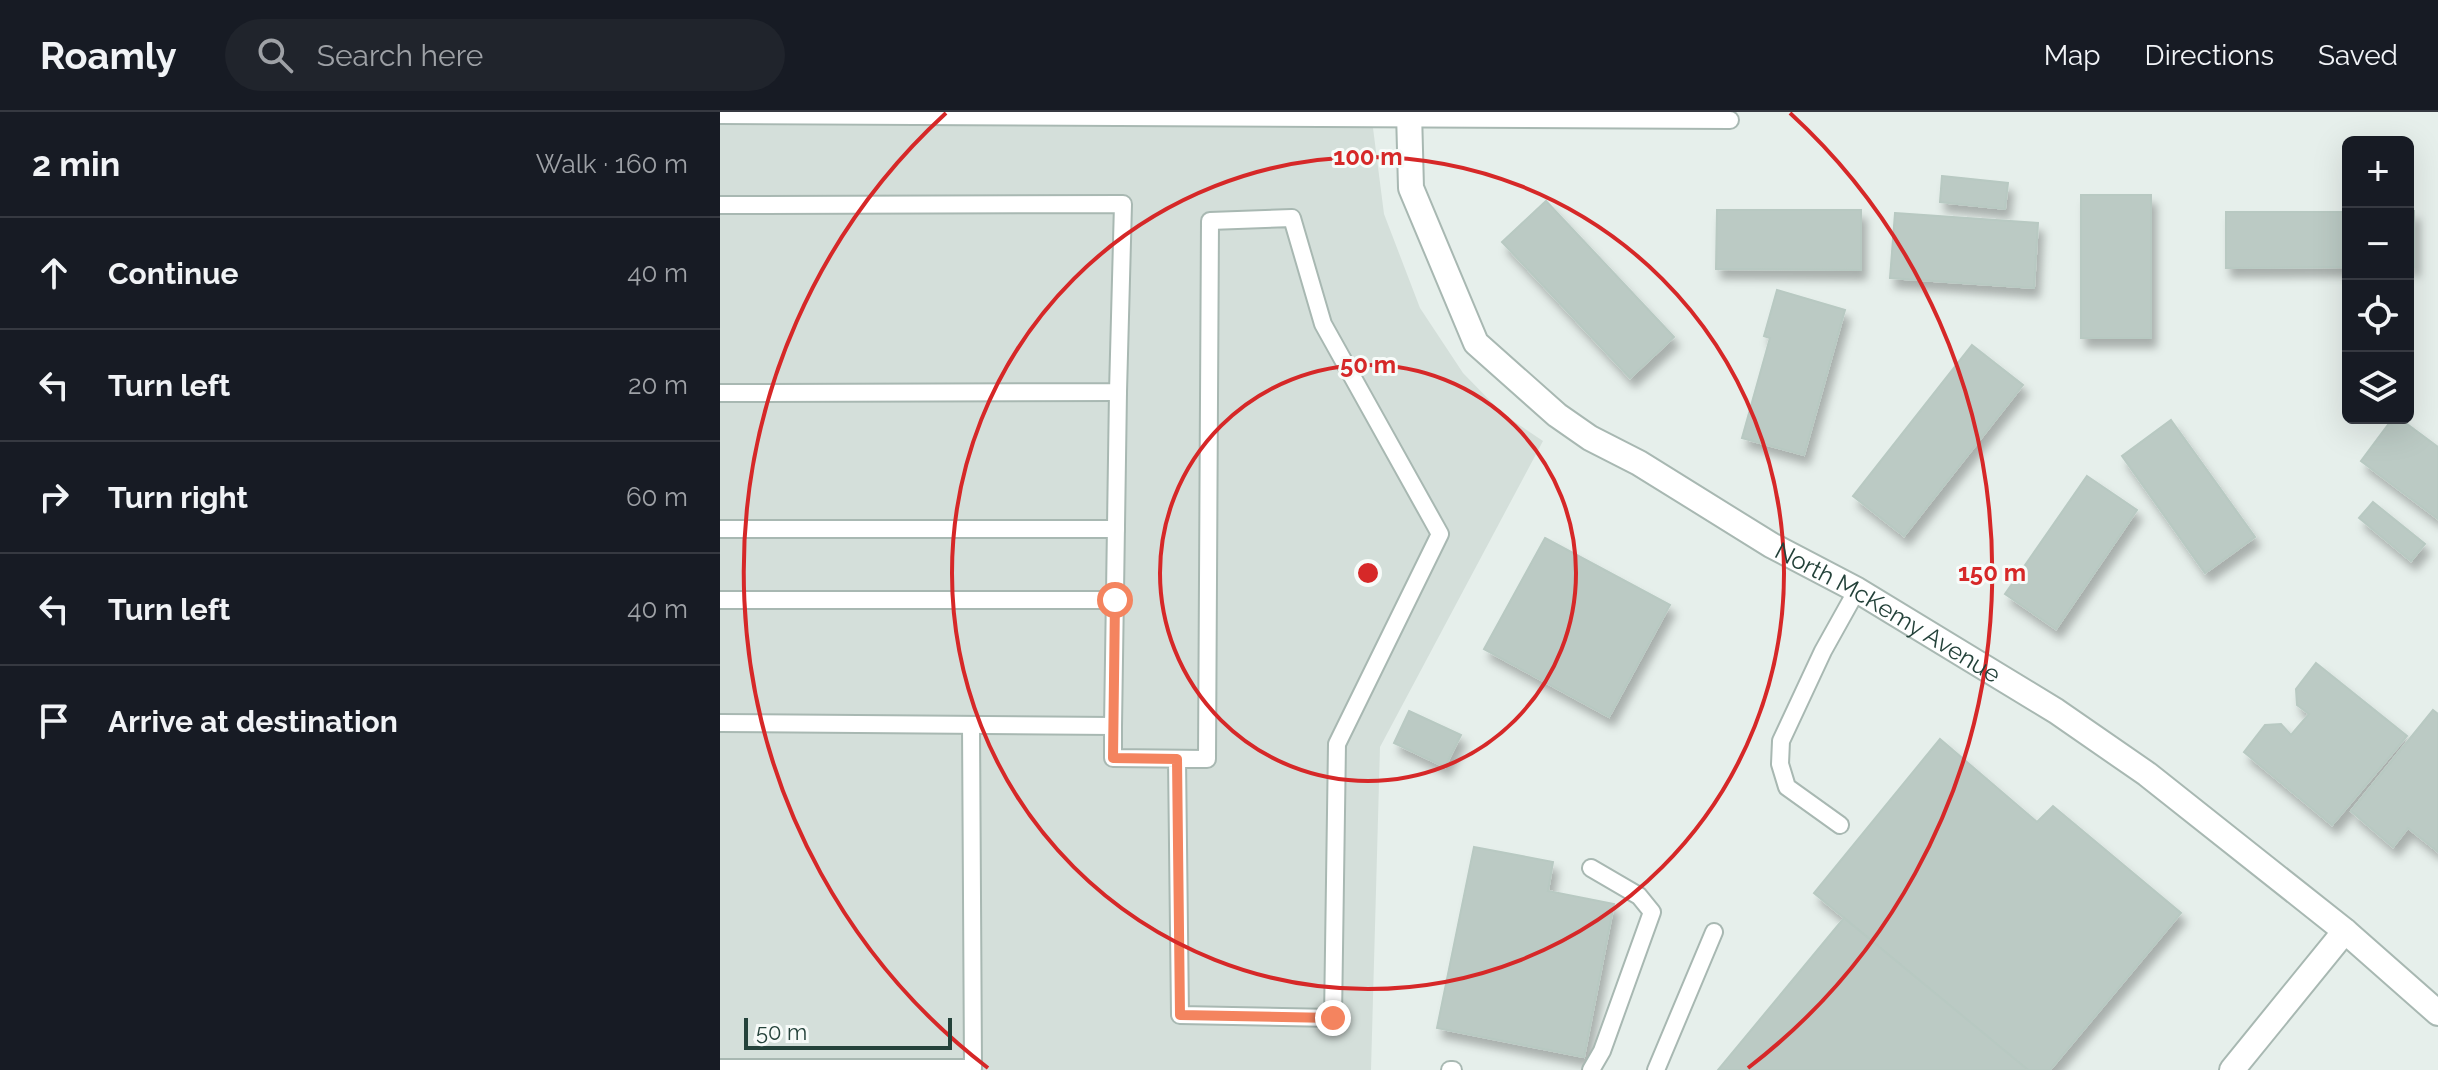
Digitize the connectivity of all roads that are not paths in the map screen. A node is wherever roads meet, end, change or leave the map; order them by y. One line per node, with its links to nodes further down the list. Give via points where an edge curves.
1 (720, 115): 2 (lane)
2 (1409, 116): 3 (lane); 9 (street, North McKemy Avenue, via 1411,188 1476,343 1590,438)
3 (1730, 120)
4 (720, 205): 5 (lane, via 1123,204)
5 (1118, 392): 6 (lane); 8 (lane)
6 (720, 393)
7 (720, 529): 8 (lane)
8 (1116, 529): 11 (lane)
9 (1857, 590): 16 (lane, via 1781,741 1787,787); 18 (street, North McKemy Avenue, via 2056,711 2147,774)
10 (720, 600): 11 (lane)
11 (1115, 600): 14 (lane)
12 (720, 723): 13 (lane)
13 (971, 725): 14 (lane); 22 (lane)
14 (1113, 726): 15 (lane, via 1113,758)
15 (1177, 759): 15 (lane, via 1207,759 1210,221 1292,218 1323,324 1440,534 1337,744 1333,1018 1180,1015)
16 (1840, 825)
17 (1591, 868): 23 (lane, via 1639,896 1652,912)
18 (2345, 931): 20 (street, North McKemy Avenue); 25 (street)
19 (1714, 932): 24 (lane)
20 (2438, 1013)
21 (720, 1068): 22 (lane)
22 (969, 1069)
23 (1591, 1070)
24 (1656, 1070)
25 (2232, 1070)

